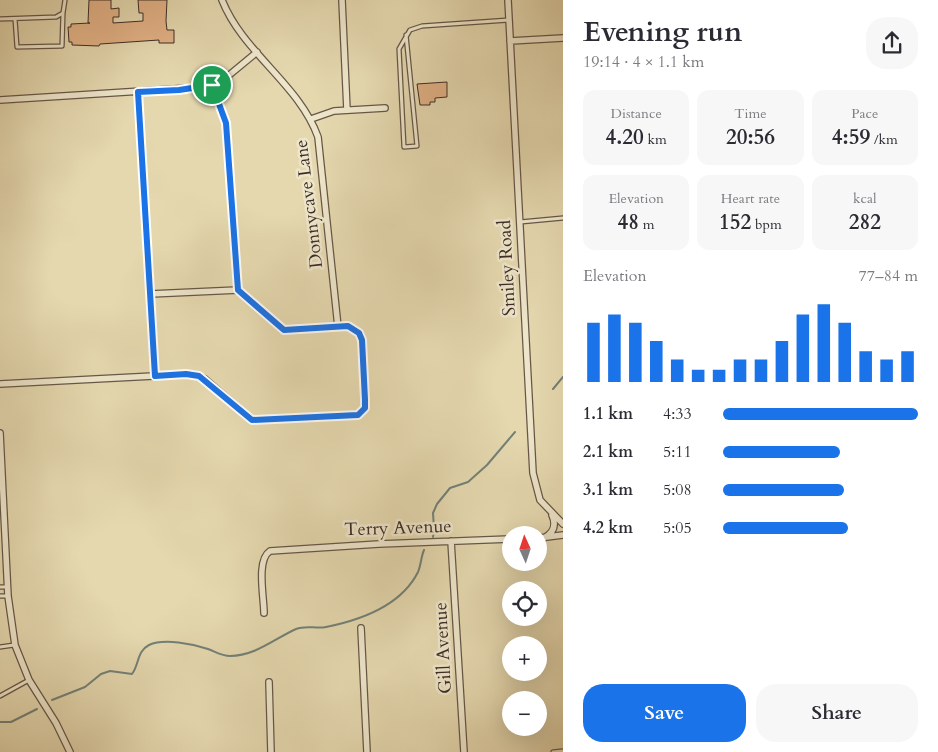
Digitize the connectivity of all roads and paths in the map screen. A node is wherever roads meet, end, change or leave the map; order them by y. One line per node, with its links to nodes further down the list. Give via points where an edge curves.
1 (65, 0): 6 (lane)
2 (231, 0): 5 (street)
3 (342, 0): 18 (street)
4 (508, 0): 9 (street, Smiley Road)
5 (223, 2): 13 (street, Donnycave Lane, via 239,30)
6 (63, 12): 8 (lane, via 56,16); 8 (lane, via 62,46 17,47)
7 (0, 19): 8 (lane)
8 (15, 19)
9 (509, 20): 10 (lane, via 415,27); 12 (street, Smiley Road)
10 (406, 35): 10 (lane, via 398,50 404,147 416,146)
11 (563, 38): 12 (street)
12 (510, 42): 21 (street, Smiley Road)
13 (257, 52): 14 (street); 19 (street, Donnycave Lane)
14 (212, 85): 15 (street); 22 (street, via 226,123)
15 (138, 92): 16 (street); 23 (street)
16 (0, 100)
17 (385, 108): 18 (street)
18 (347, 110): 19 (street)
19 (311, 119): 24 (street, Donnycave Lane, via 321,149)
20 (563, 218): 21 (lane)
21 (520, 222): 29 (street, Smiley Road, via 533,473 540,500)
22 (238, 290): 23 (street); 24 (street, via 284,330)
23 (150, 294): 25 (street)
24 (338, 327): 25 (street, via 354,329 362,340 365,408 358,415 252,420 199,376)
25 (155, 376): 26 (street)
26 (0, 384)
27 (0, 433): 28 (street)
28 (0, 438): 37 (street)
29 (551, 513): 30 (street, Smiley Road); 31 (street, via 554,529)
30 (563, 524)
31 (548, 535)
32 (563, 535): 33 (street)
33 (548, 537)
34 (502, 539): 35 (street, Terry Avenue)
35 (451, 541): 40 (street, Terry Avenue, via 270,551 263,558); 51 (street, Gill Avenue)
36 (0, 587): 37 (lane)
37 (8, 587): 39 (street)
38 (0, 596): 39 (lane)
39 (8, 596): 42 (street)
40 (264, 613)
41 (361, 628): 50 (street)
42 (15, 645): 43 (lane); 44 (street)
43 (0, 647)
44 (29, 680): 46 (lane); 48 (street, via 62,732)
45 (269, 682): 49 (street)
46 (0, 696)
47 (563, 751): 52 (lane)
48 (70, 752)
49 (271, 752)
50 (367, 752)
51 (464, 752)
52 (553, 752)

